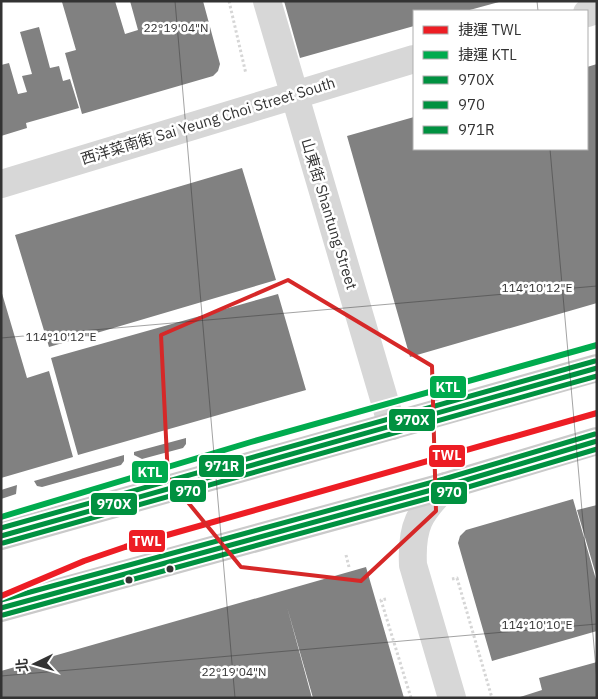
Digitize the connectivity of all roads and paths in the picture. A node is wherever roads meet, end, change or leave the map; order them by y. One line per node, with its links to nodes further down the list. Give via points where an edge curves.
1 (229, 1): 4 (path)
2 (267, 1): 5 (street, 山東街 Shantung Street)
3 (413, 59): 5 (street, 西洋菜南街 Sai Yeung Choi Street South)
4 (247, 77)
5 (294, 95): 6 (street, 西洋菜南街 Sai Yeung Choi Street South); 8 (street, 山東街 Shantung Street)
6 (1, 184)
7 (597, 368): 8 (main road)
8 (392, 426): 11 (main road)
9 (597, 441): 10 (main road)
10 (446, 486): 16 (main road); 18 (street, via 427,504 417,522 412,543 413,565)
11 (1, 536)
12 (346, 555): 13 (path)
13 (349, 567)
14 (457, 578): 19 (path)
15 (381, 600): 17 (path)
16 (1, 608)
17 (411, 698)
18 (452, 698)
19 (492, 698)

